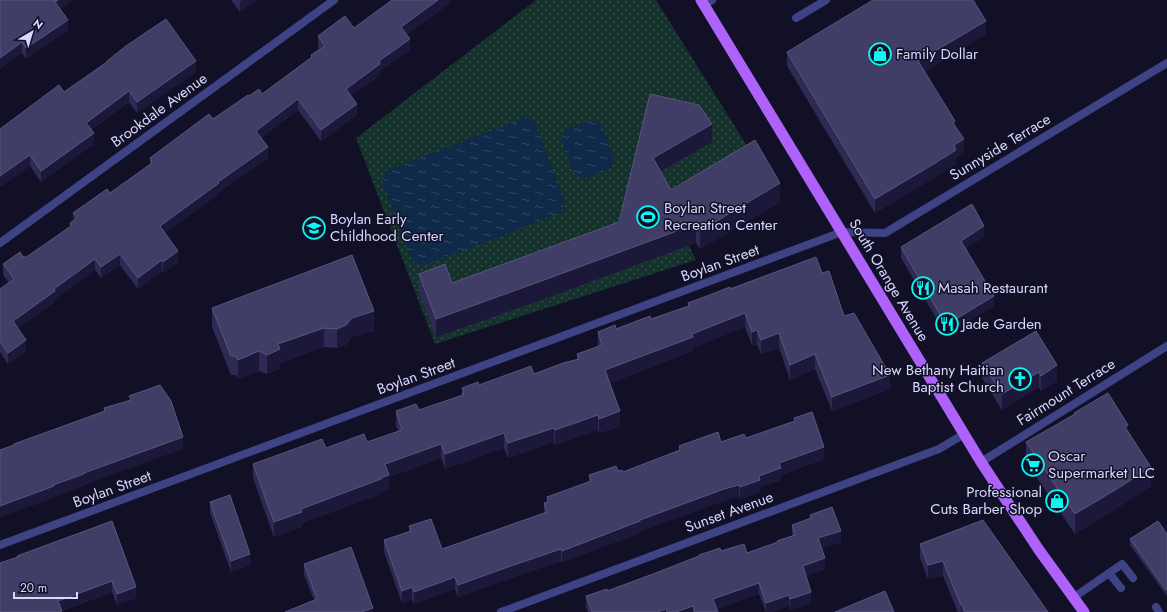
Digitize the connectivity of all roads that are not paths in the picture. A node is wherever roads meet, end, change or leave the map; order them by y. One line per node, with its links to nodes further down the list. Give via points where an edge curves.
1 (334, 0): 7 (street, Brookdale Avenue)
2 (826, 0): 4 (street)
3 (706, 2): 6 (main road, South Orange Avenue)
4 (796, 18)
5 (1167, 63): 6 (street, Sunnyside Terrace, via 885,233)
6 (842, 232): 9 (main road, South Orange Avenue); 11 (street, Boylan Street)
7 (0, 243)
8 (1167, 346): 10 (street, Fairmount Terrace)
9 (964, 434): 10 (main road, South Orange Avenue); 16 (street, Sunset Avenue, via 939,449)
10 (981, 462): 15 (main road, South Orange Avenue)
11 (0, 545)
12 (1109, 573): 13 (street, via 1122,564); 14 (street); 15 (street)
13 (1133, 578)
14 (1121, 588)
15 (1073, 598): 17 (main road, South Orange Avenue)
16 (501, 612)
17 (1084, 612)

